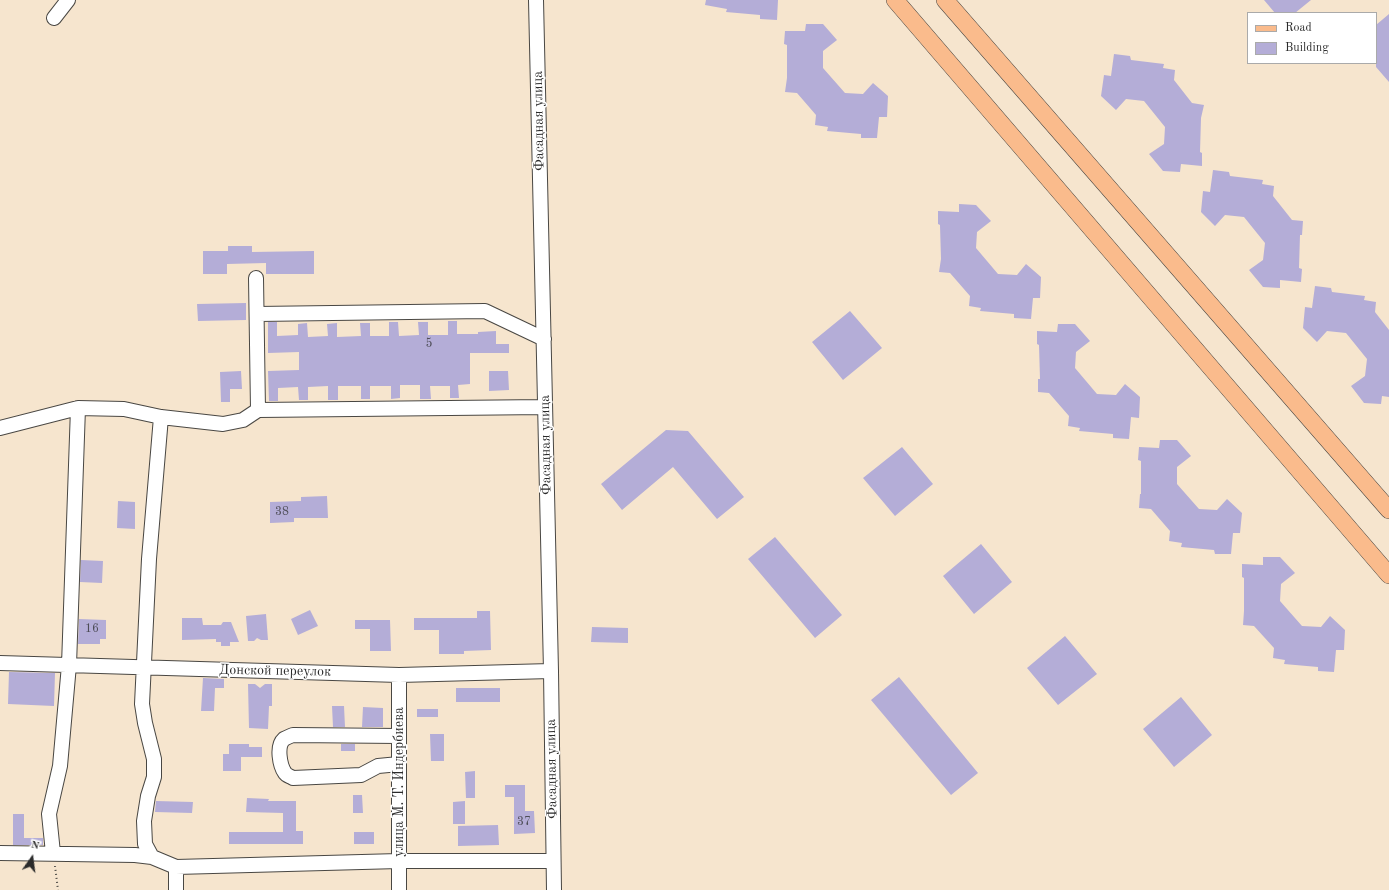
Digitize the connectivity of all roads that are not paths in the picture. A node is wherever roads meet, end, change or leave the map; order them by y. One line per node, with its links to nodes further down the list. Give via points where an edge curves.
1 (68, 0): 5 (street)
2 (536, 0): 8 (street, Фасадная улица)
3 (895, 0): 15 (main road)
4 (945, 0): 14 (main road)
5 (54, 18)
6 (256, 278): 7 (street)
7 (257, 314): 8 (street, via 485,311); 11 (street)
8 (544, 339): 9 (street, Фасадная улица)
9 (545, 407): 11 (street); 19 (street, Фасадная улица)
10 (78, 408): 12 (street, via 124,408); 13 (street); 17 (street)
11 (258, 410): 12 (street, via 243,420 223,424)
12 (161, 417): 18 (street, via 149,559)
13 (0, 428)
14 (1389, 510)
15 (1389, 575)
16 (0, 663): 17 (street, Донской переулок)
17 (69, 665): 18 (street, Донской переулок); 24 (street, via 60,766 50,814)
18 (144, 668): 20 (street, Донской переулок); 25 (street, via 142,704 154,759 154,777 144,821 145,844)
19 (551, 671): 20 (street, Донской переулок); 27 (street, Фасадная улица)
20 (399, 675): 21 (street, улица М. Т. Индербиева)
21 (399, 736): 22 (street, улица М. Т. Индербиева); 22 (street, via 292,735 284,739 280,751 282,767 286,775 293,778 361,774 378,766)
22 (399, 764): 26 (street, улица М. Т. Индербиева)
23 (0, 853): 24 (street)
24 (53, 853): 25 (street)
25 (152, 857): 28 (street)
26 (399, 861): 27 (street); 28 (street); 30 (street, улица М. Т. Индербиева)
27 (553, 861): 31 (street, Фасадная улица)
28 (176, 867): 29 (street)
29 (176, 890)
30 (399, 890)
31 (554, 890)

